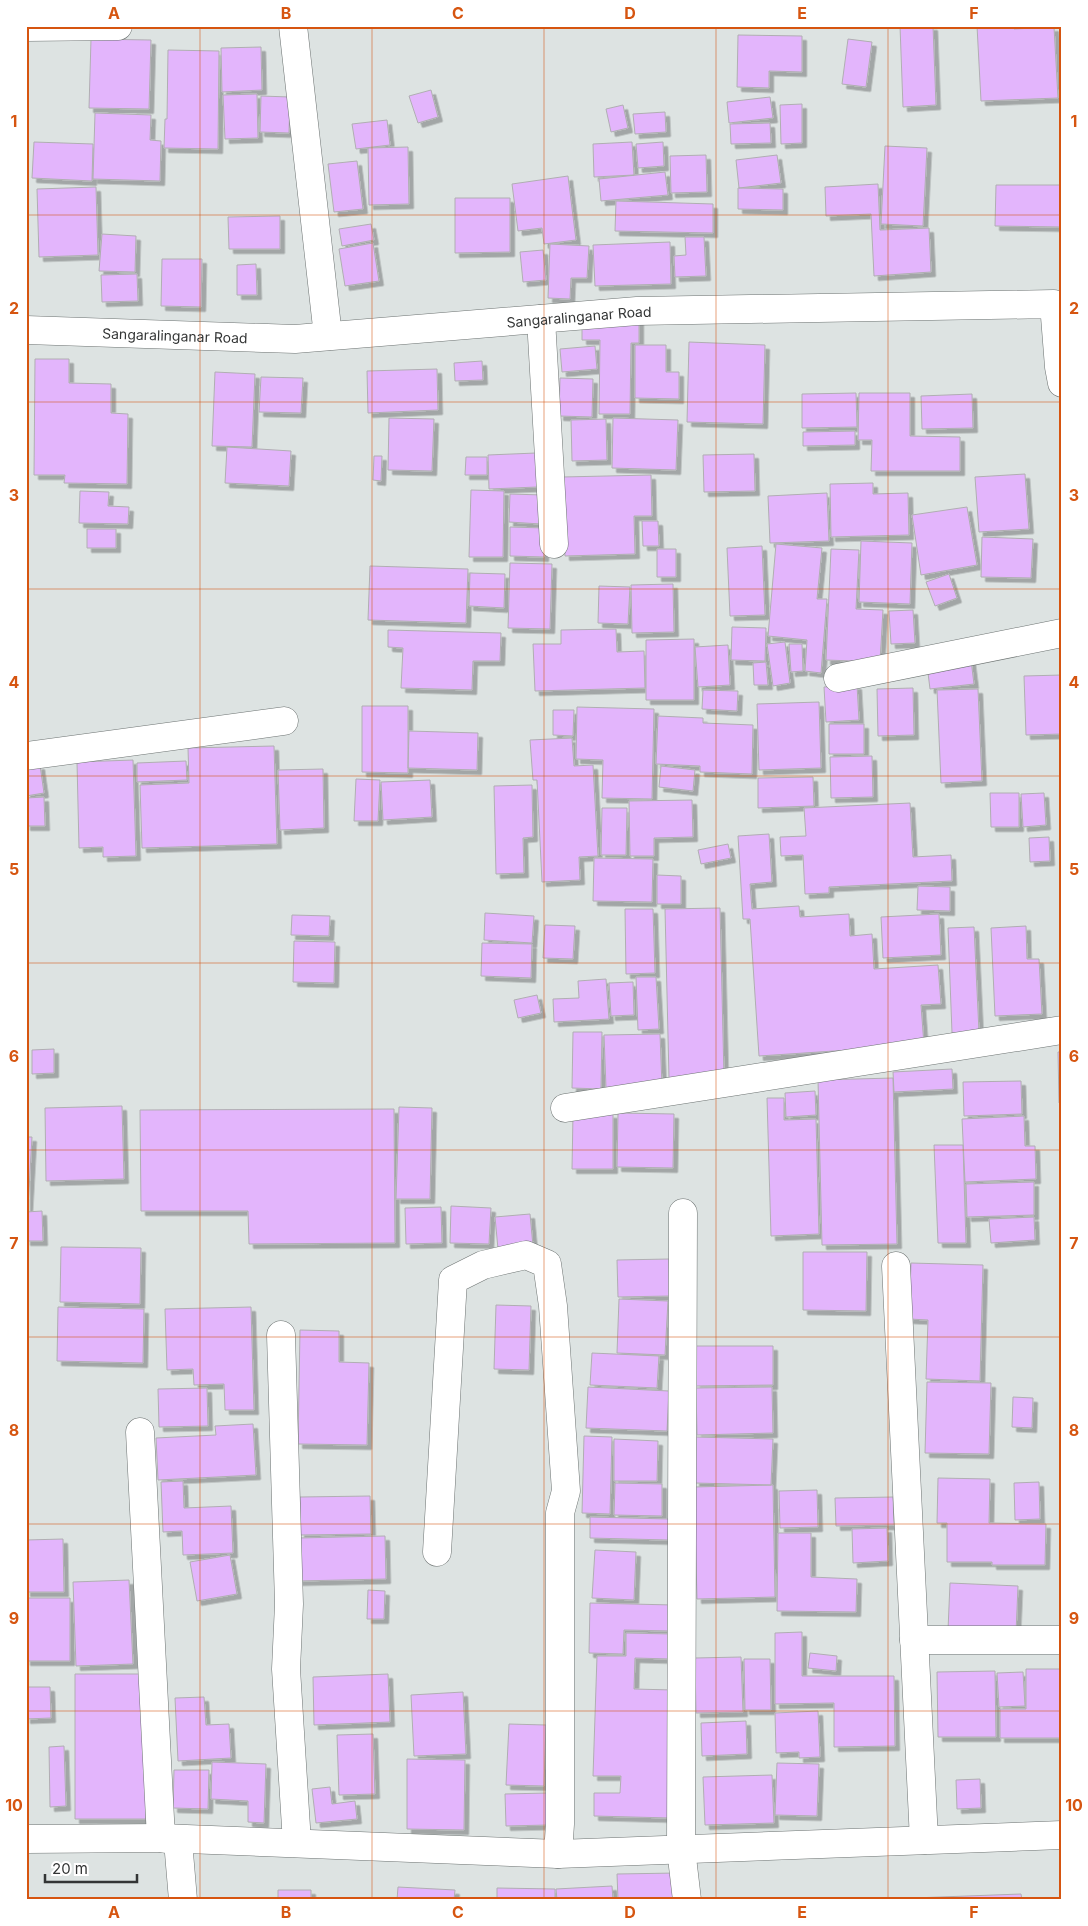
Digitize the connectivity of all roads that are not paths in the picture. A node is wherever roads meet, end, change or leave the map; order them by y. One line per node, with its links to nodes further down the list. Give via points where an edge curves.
1 (118, 26): 3 (street)
2 (294, 26): 7 (street)
3 (26, 27)
4 (1058, 302): 5 (street, Sangaralinganar Road, via 637,312); 8 (street, Sangaralinganar Road)
5 (541, 319): 7 (street, Sangaralinganar Road); 9 (street)
6 (26, 330): 7 (street, Sangaralinganar Road, via 295,339)
7 (328, 336)
8 (1062, 382)
9 (554, 544)
10 (1062, 633): 11 (street)
11 (838, 678)
12 (284, 721): 13 (street)
13 (26, 756)
14 (1062, 1030): 15 (street)
15 (565, 1108)
16 (683, 1213): 28 (street)
17 (896, 1266): 21 (street)
18 (281, 1335): 27 (street, via 289,1604 286,1669)
19 (140, 1432): 24 (street)
20 (437, 1552): 29 (street, via 453,1280 483,1265 526,1256 547,1264 566,1491 560,1513)
21 (914, 1640): 22 (street); 26 (street)
22 (1062, 1640)
23 (1062, 1835): 26 (street)
24 (161, 1838): 25 (street); 27 (street); 30 (street, via 178,1841)
25 (26, 1839)
26 (924, 1840): 28 (street)
27 (297, 1843): 29 (street)
28 (681, 1849): 29 (street); 31 (street)
29 (558, 1854)
30 (184, 1900)
31 (687, 1900)

